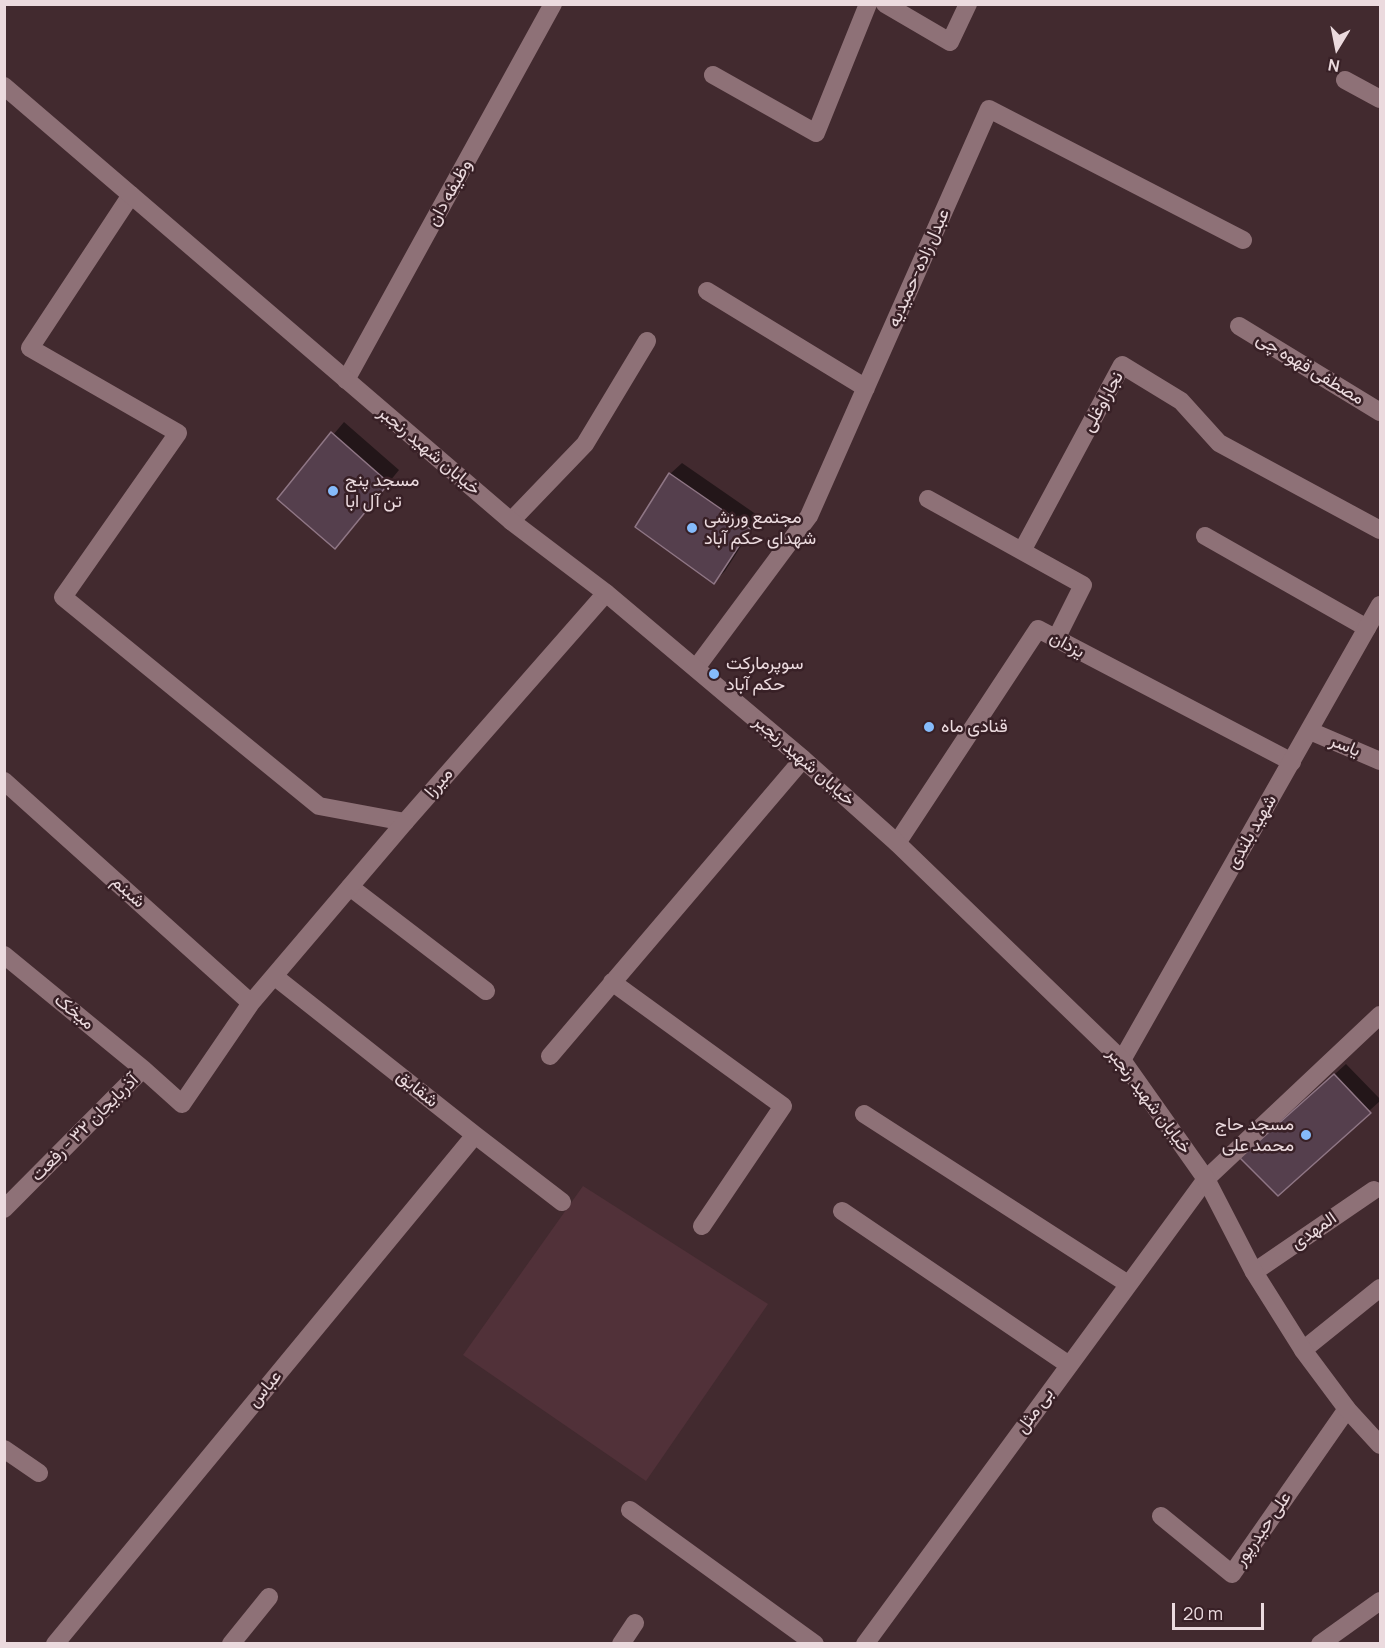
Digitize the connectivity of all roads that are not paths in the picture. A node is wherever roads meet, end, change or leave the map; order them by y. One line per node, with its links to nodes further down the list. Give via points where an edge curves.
1 (553, 4): 14 (street, وظیفه دان)
2 (868, 4): 5 (street, via 816,133)
3 (885, 4): 4 (street, via 950,42)
4 (968, 4)
5 (713, 75)
6 (1345, 80): 8 (street)
7 (4, 86): 9 (street, خیابان شهید رنجبر)
8 (1380, 99)
9 (131, 195): 14 (street, خیابان شهید رنجبر); 32 (street, via 30,348 178,433 63,597 319,806)
10 (1244, 240): 15 (street, عبدل زاده-حمیدیه, via 989,109)
11 (707, 291): 15 (street)
12 (1239, 326): 16 (street, مصطفی قهوه چی)
13 (647, 341): 18 (street, via 585,444)
14 (346, 380): 18 (street, خیابان شهید رنجبر)
15 (866, 388): 26 (street, عبدل زاده-حمیدیه, via 809,516)
16 (1380, 412)
17 (928, 499): 21 (street)
18 (511, 521): 22 (street, خیابان شهید رنجبر)
19 (1380, 530): 21 (street, نجاراوغلی, via 1219,443 1181,401 1122,365)
20 (1205, 536): 24 (street)
21 (1022, 551): 25 (street, via 1083,585)
22 (606, 593): 26 (street, خیابان شهید رنجبر); 32 (street, میرزا)
23 (1380, 605): 24 (street, شهید بلندی)
24 (1368, 628): 27 (street, شهید بلندی)
25 (1056, 639): 30 (street, یزدان); 33 (street, یزدان, via 1038,629)
26 (696, 668): 28 (street, خیابان شهید رنجبر)
27 (1310, 731): 29 (street, یاسر); 30 (street, شهید بلندی)
28 (803, 759): 33 (street, خیابان شهید رنجبر); 37 (street)
29 (1380, 761)
30 (1292, 762): 42 (street, شهید بلندی)
31 (4, 781): 39 (street, شبنم)
32 (405, 822): 34 (street, میرزا)
33 (897, 843): 42 (street, خیابان شهید رنجبر)
34 (350, 887): 36 (street, میرزا); 38 (street)
35 (4, 955): 43 (street, میخک)
36 (274, 975): 39 (street, آذربایجان ۳۲ - رفعت); 45 (street, شقایق)
37 (612, 982): 41 (street); 51 (street, via 783,1106)
38 (486, 991)
39 (251, 1003): 43 (street, آذربایجان ۳۲ - رفعت, via 182,1104)
40 (1380, 1015): 46 (street, بی مثل)
41 (550, 1056)
42 (1122, 1060): 46 (street, خیابان شهید رنجبر)
43 (143, 1068): 49 (street, آذربایجان ۳۲ - رفعت)
44 (864, 1114): 53 (street)
45 (475, 1135): 48 (street, شقایق); 66 (street, عباس)
46 (1206, 1179): 52 (street, خیابان شهید رنجبر); 53 (street, بی مثل)
47 (1374, 1190): 52 (street, المهدی)
48 (562, 1202)
49 (4, 1209)
50 (842, 1211): 56 (street)
51 (702, 1226)
52 (1254, 1272): 55 (street, خیابان شهید رنجبر)
53 (1128, 1284): 56 (street, بی مثل)
54 (1380, 1288): 55 (street)
55 (1303, 1350): 57 (street, خیابان شهید رنجبر)
56 (1069, 1365): 70 (street, بی مثل)
57 (1347, 1409): 58 (street, خیابان شهید رنجبر); 62 (street, علی‌ حیدرپور, via 1232,1574)
58 (1380, 1444)
59 (4, 1449): 60 (street)
60 (39, 1473)
61 (630, 1510): 69 (street)
62 (1161, 1516)
63 (269, 1597): 67 (street)
64 (1380, 1601): 71 (street)
65 (635, 1623): 68 (street)
66 (55, 1644)
67 (231, 1644)
68 (621, 1644)
69 (815, 1644)
70 (865, 1644)
71 (1320, 1644)

